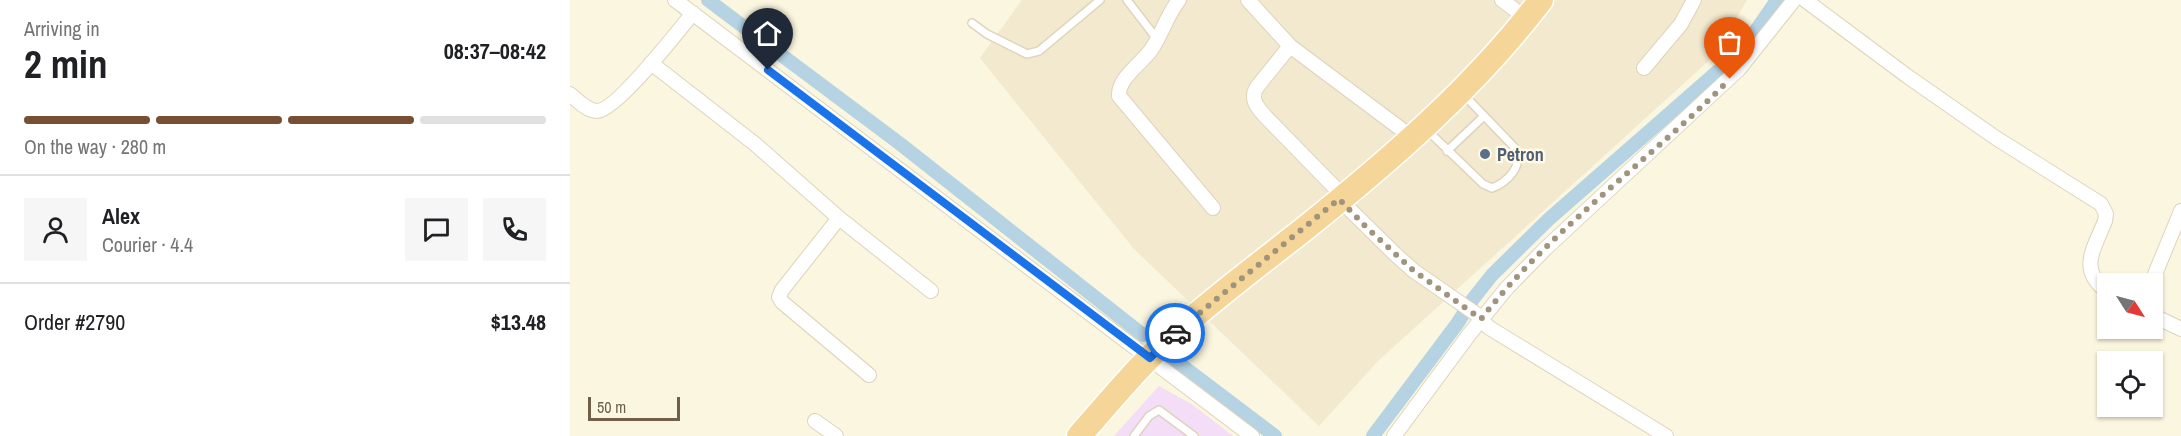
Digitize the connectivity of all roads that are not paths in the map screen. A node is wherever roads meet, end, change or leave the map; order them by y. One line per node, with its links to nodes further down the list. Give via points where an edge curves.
1 (675, 0): 11 (street)
2 (1100, 0): 13 (lane, via 1039,51 1027,54)
3 (1127, 0): 14 (lane)
4 (1179, 0): 14 (street)
5 (1248, 0): 15 (street)
6 (1502, 0): 12 (street)
7 (1541, 0): 12 (highway)
8 (1694, 0): 17 (street, via 1681,24)
9 (1794, 0): 30 (street, via 1739,69 1546,248)
10 (1805, 0): 28 (street, via 1996,138 2101,204 2105,221 2089,267)
11 (693, 13): 16 (street); 33 (street)
12 (1527, 19): 18 (highway)
13 (972, 23)
14 (1157, 39): 24 (street, via 1121,84 1119,96)
15 (1290, 46): 21 (street); 23 (street, via 1257,87 1253,99)
16 (651, 63): 19 (street, via 606,109 586,107); 26 (street, via 755,144)
17 (1644, 68)
18 (1461, 92): 20 (lane); 21 (highway)
19 (570, 94)
20 (1484, 116): 22 (lane); 22 (lane, via 1520,158 1500,185 1492,188 1483,184)
21 (1418, 132): 22 (lane); 23 (highway)
22 (1447, 151)
23 (1341, 198): 30 (street, via 1405,263); 33 (highway, via 1211,302)
24 (1213, 208)
25 (2181, 211): 27 (street)
26 (839, 218): 29 (street); 34 (street, via 779,297)
27 (2156, 273)
28 (2097, 282)
29 (931, 291)
30 (1478, 317): 41 (street); 42 (street, via 1488,327)
31 (2163, 320): 32 (street)
32 (2181, 329)
33 (1150, 358): 37 (highway); 40 (street)
34 (869, 375)
35 (815, 421): 36 (street)
36 (836, 436)
37 (1079, 436)
38 (1134, 436): 39 (lane, via 1159,410)
39 (1194, 436)
40 (1252, 436)
41 (1394, 436)
42 (1666, 436)

